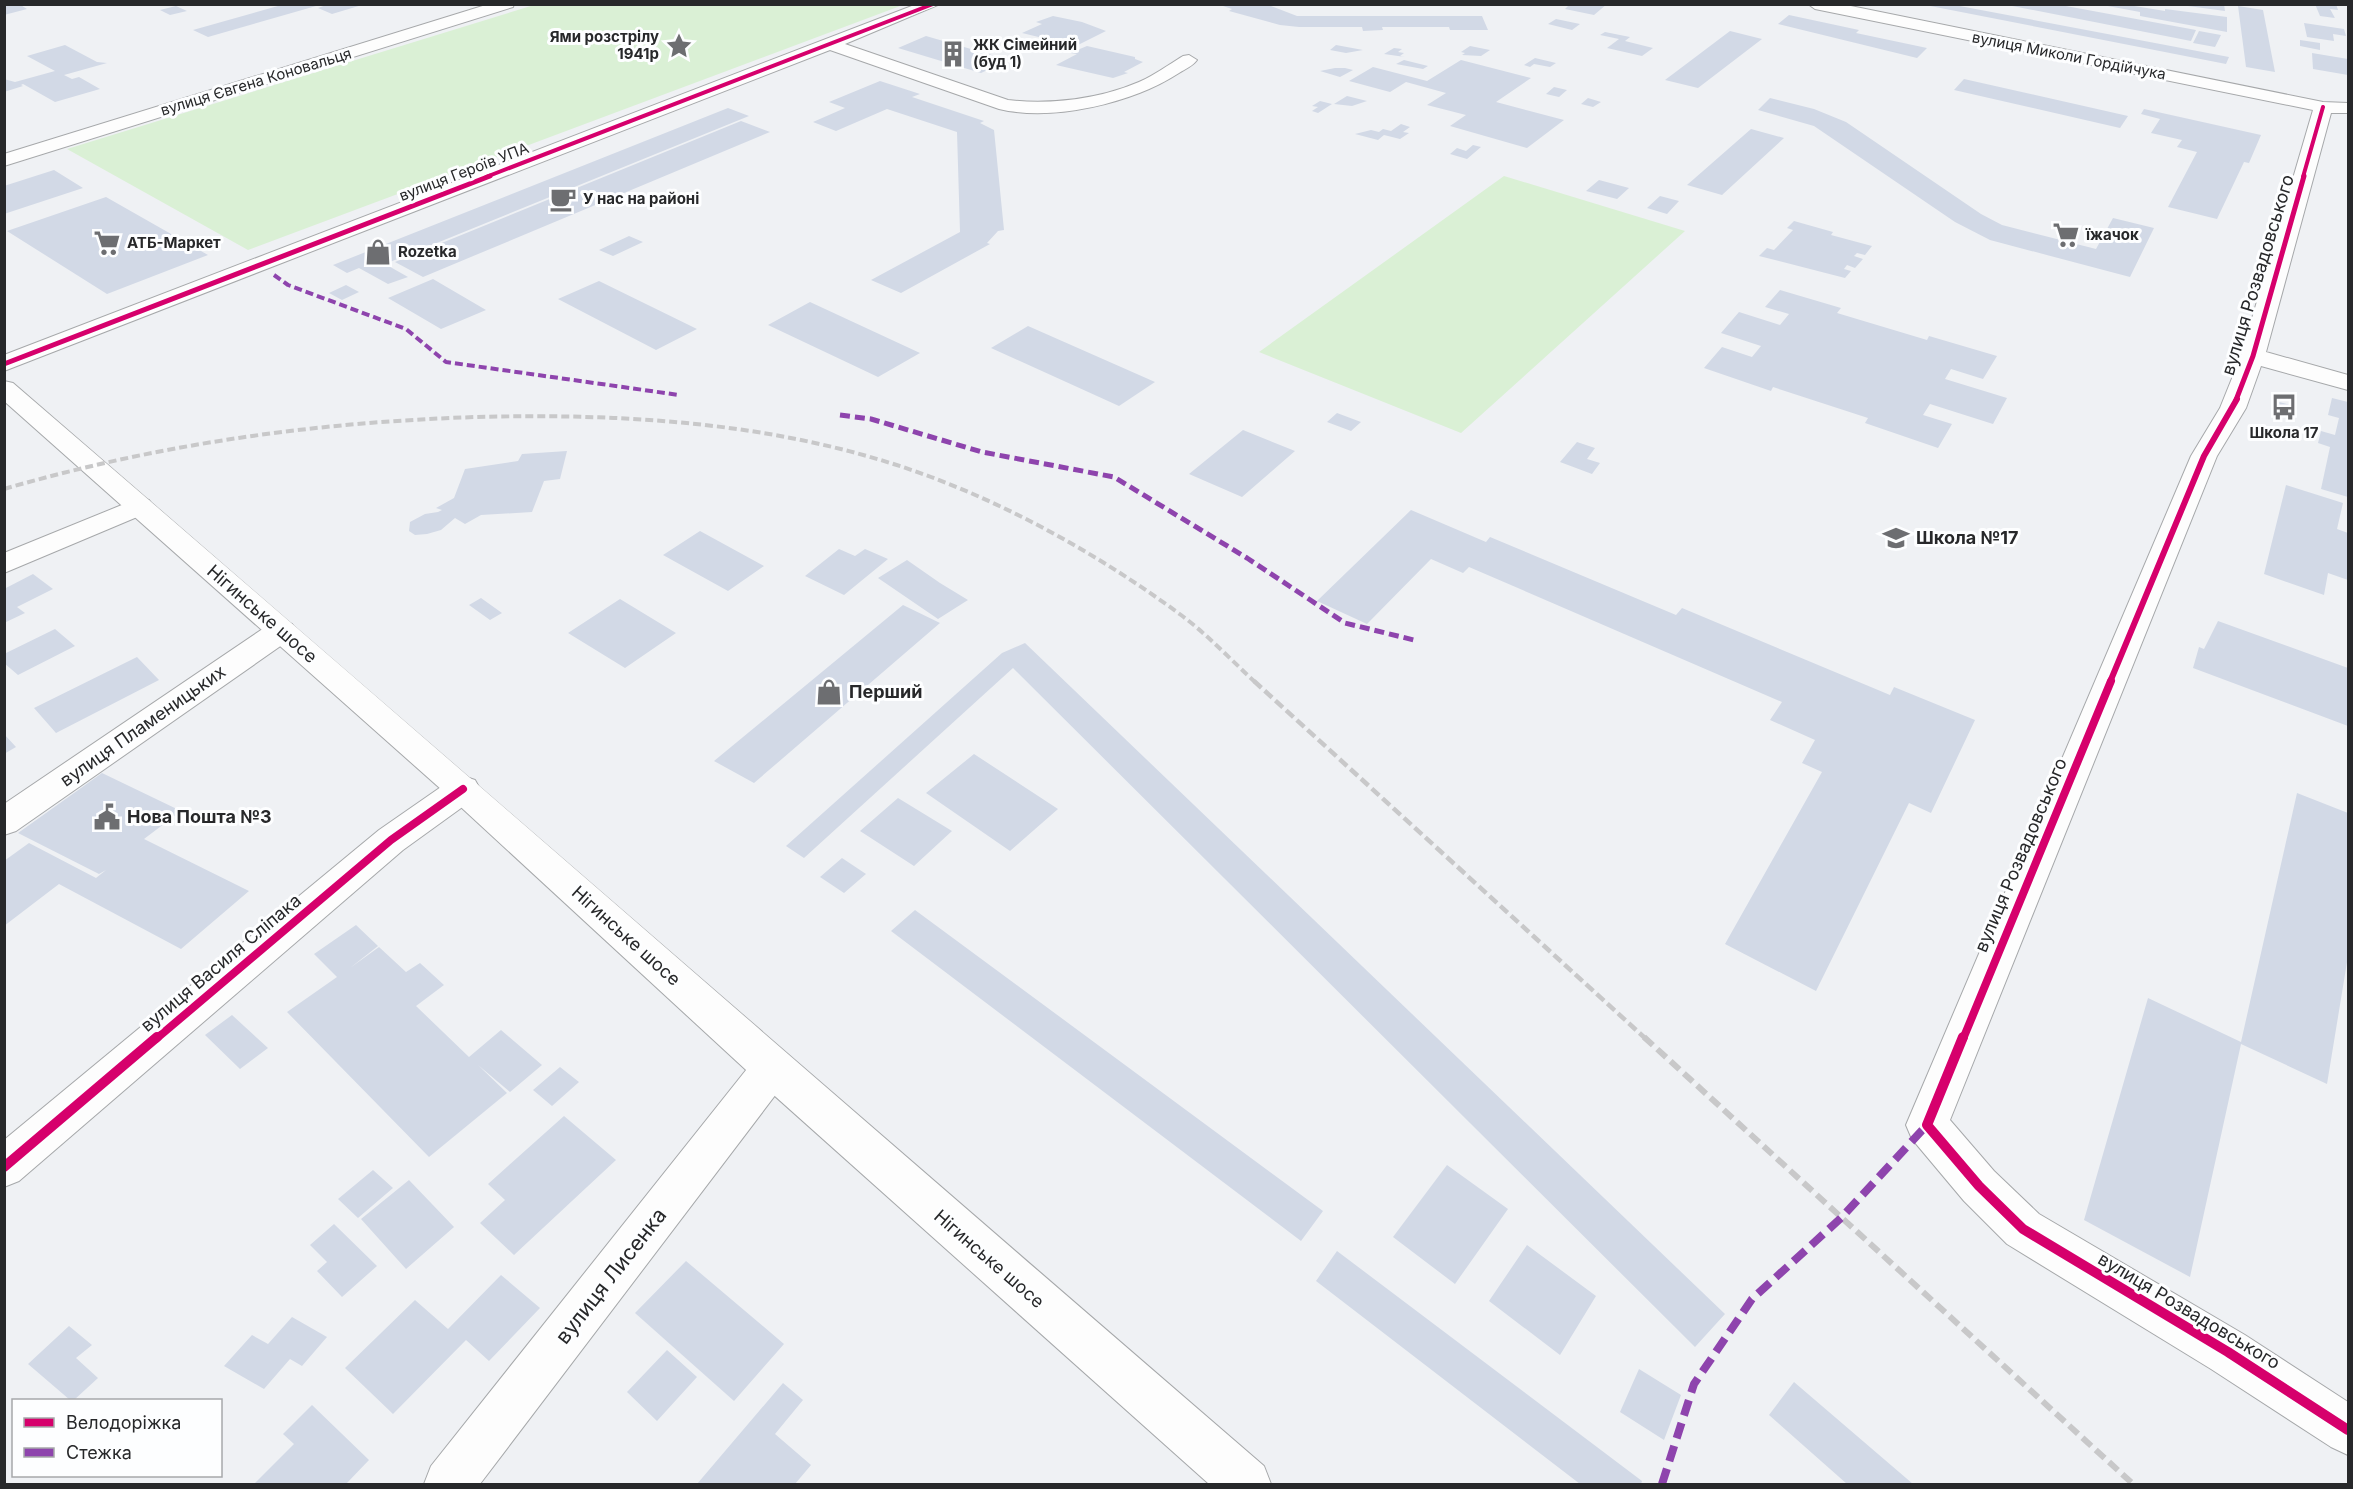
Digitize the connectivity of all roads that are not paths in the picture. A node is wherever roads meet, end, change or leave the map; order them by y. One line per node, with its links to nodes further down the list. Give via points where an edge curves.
1 (507, 4): 7 (street, вулиця Євгена Коновальця)
2 (933, 4): 4 (street, вулиця Героїв УПА)
3 (1815, 4): 6 (street, вулиця Миколи Гордійчука)
4 (830, 44): 5 (street, via 1026,109 1138,89); 9 (street, вулиця Героїв УПА)
5 (1189, 60)
6 (2336, 107): 8 (street, вулиця Розвадовського)
7 (4, 160)
8 (2253, 356): 10 (street); 19 (street, вулиця Розвадовського, via 2233,408 2199,466 1927,1125 1979,1186 2023,1229 2237,1357)
9 (4, 364)
10 (2349, 383)
11 (4, 388): 12 (street, Нігинське шосе)
12 (139, 506): 13 (street); 14 (street, Нігинське шосе)
13 (4, 564)
14 (281, 631): 15 (street, Нігинське шосе); 16 (street, вулиця Пламеницьких)
15 (463, 789): 17 (street, Нігинське шосе); 18 (street, вулиця Василя Сліпака, via 391,840)
16 (4, 822)
17 (772, 1068): 20 (street, вулиця Лисенка); 21 (street, Нігинське шосе)
18 (4, 1167)
19 (2349, 1430)
20 (449, 1485)
21 (1246, 1485)

